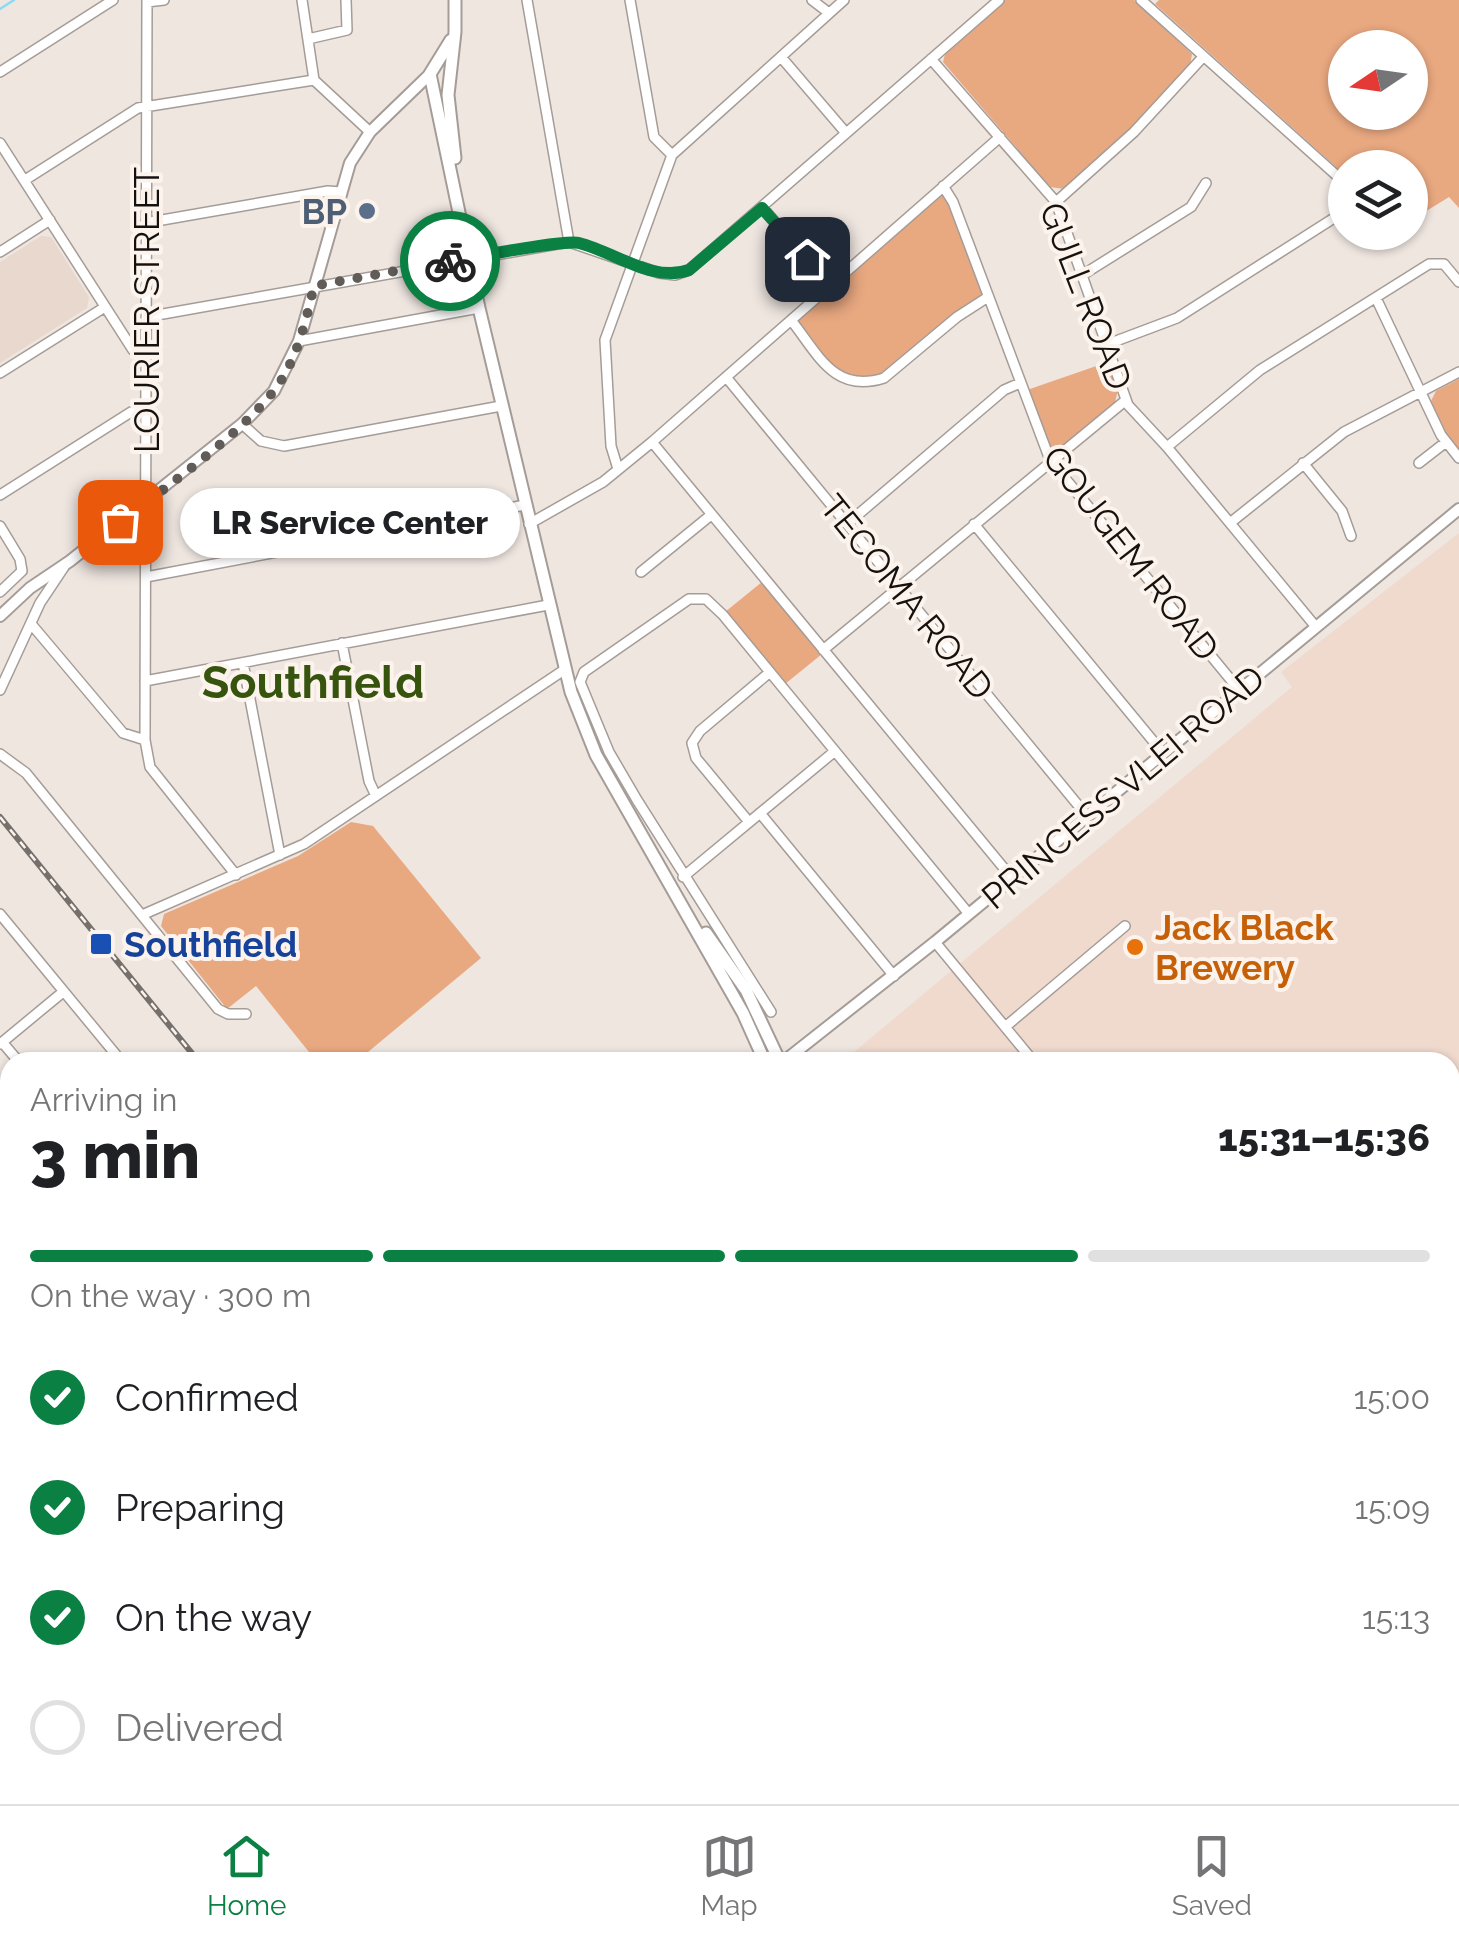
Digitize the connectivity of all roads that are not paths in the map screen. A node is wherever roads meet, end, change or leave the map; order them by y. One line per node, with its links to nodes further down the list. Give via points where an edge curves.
1 (113, 0): 19 (street)
2 (164, 0): 12 (street)
3 (302, 0): 15 (street)
4 (346, 0): 15 (street, via 347,30)
5 (455, 0): 14 (main road)
6 (527, 0): 40 (street)
7 (630, 0): 28 (street, via 654,137)
8 (812, 0): 13 (street)
9 (844, 0): 13 (street)
10 (998, 0): 18 (street)
11 (1142, 0): 17 (street)
12 (147, 1): 23 (street, LOURIER STREET)
13 (828, 13): 16 (street)
14 (456, 32): 20 (main road); 22 (main road)
15 (308, 39): 21 (street)
16 (781, 57): 25 (street); 28 (street)
17 (1203, 57): 29 (street); 34 (street)
18 (932, 59): 25 (street); 26 (street, GULL ROAD)
19 (0, 72)
20 (430, 74): 22 (main road); 24 (street); 36 (main road)
21 (314, 80): 23 (street); 24 (street)
22 (449, 88): 36 (main road)
23 (146, 106): 30 (street); 39 (street, LOURIER STREET)
24 (370, 132): 33 (street)
25 (846, 132): 35 (street)
26 (1000, 137): 32 (street); 34 (street, GULL ROAD)
27 (0, 142): 30 (street)
28 (672, 155): 43 (street)
29 (1328, 167)
30 (24, 180): 37 (street)
31 (1206, 183): 44 (street, via 1192,207)
32 (943, 186): 46 (street); 48 (street, GOUGEM ROAD)
33 (341, 192): 39 (street); 47 (street)
34 (1056, 202): 44 (street, GULL ROAD)
35 (762, 208): 43 (street, via 689,270 659,273); 46 (street)
36 (460, 212): 42 (main road)
37 (50, 220): 41 (street); 50 (street)
38 (1328, 222): 55 (street, via 1176,318)
39 (146, 223): 52 (street, LOURIER STREET)
40 (570, 242): 42 (street); 43 (street)
41 (0, 252)
42 (470, 258): 47 (street); 51 (main road)
43 (631, 262): 73 (street, via 605,340)
44 (1084, 274): 55 (street, GULL ROAD)
45 (1459, 282): 49 (street, via 1437,262)
46 (829, 285): 53 (street)
47 (314, 286): 52 (street); 54 (street)
48 (988, 298): 53 (street, via 870,383 855,384 832,372); 60 (street, GOUGEM ROAD)
49 (1376, 298): 61 (street); 68 (street, via 1260,370)
50 (105, 306): 56 (street, via 133,350); 58 (street)
51 (479, 308): 54 (street); 63 (main road)
52 (146, 316): 56 (street, LOURIER STREET)
53 (791, 320): 59 (street)
54 (299, 342): 65 (street, via 274,391)
55 (1108, 344): 62 (street, GULL ROAD)
56 (146, 354): 64 (street, LOURIER STREET)
57 (1459, 372): 61 (street)
58 (0, 374)
59 (726, 377): 66 (street); 81 (street, TECOMA ROAD)
60 (1020, 383): 70 (street, GOUGEM ROAD); 81 (street)
61 (1421, 394): 67 (street); 71 (street, via 1344,432)
62 (1126, 400): 68 (street, GULL ROAD); 70 (street)
63 (502, 406): 65 (street, via 284,446 261,441); 76 (main road)
64 (145, 411): 74 (street, via 131,412); 75 (street, LOURIER STREET)
65 (242, 424): 75 (street)
66 (652, 442): 73 (street); 78 (street)
67 (1446, 442): 69 (street); 72 (street)
68 (1167, 447): 79 (street, GULL ROAD)
69 (1459, 458)
70 (1050, 460): 82 (street); 101 (street, GOUGEM ROAD)
71 (1303, 463): 79 (street); 84 (street, via 1342,511)
72 (1419, 464)
73 (618, 469): 80 (street)
74 (0, 495)
75 (146, 502): 85 (street); 87 (street, LOURIER STREET)
76 (525, 505): 80 (main road); 87 (street)
77 (1459, 508): 93 (street, PRINCESS VLEI ROAD)
78 (711, 515): 86 (street); 95 (street)
79 (1230, 523): 93 (street, GULL ROAD)
80 (529, 524): 90 (main road)
81 (847, 524): 88 (street, TECOMA ROAD)
82 (974, 524): 88 (street); 105 (street)
83 (0, 526): 89 (street, via 22,571)
84 (1351, 536)
85 (70, 561): 91 (street); 92 (street, via 50,584)
86 (641, 572)
87 (146, 577): 99 (street, LOURIER STREET)
88 (899, 587): 95 (street); 108 (street, TECOMA ROAD)
89 (0, 592)
90 (548, 606): 94 (street); 97 (main road)
91 (0, 616)
92 (32, 625): 100 (street); 102 (street, via 123,734)
93 (1316, 627): 101 (street, PRINCESS VLEI ROAD)
94 (342, 643): 96 (street); 106 (street)
95 (823, 650): 113 (street)
96 (243, 663): 99 (street); 110 (street)
97 (564, 670): 106 (street); 114 (main road, via 596,755)
98 (770, 672): 103 (street); 109 (street, via 692,744 696,758); 112 (street, via 712,602 695,596 579,679 609,752)
99 (146, 681): 102 (street, LOURIER STREET)
100 (0, 690)
101 (1240, 692): 105 (street, PRINCESS VLEI ROAD)
102 (145, 740): 111 (street, via 150,767)
103 (835, 751): 107 (street); 116 (street)
104 (0, 754): 117 (street, via 26,773)
105 (1164, 754): 108 (street, PRINCESS VLEI ROAD)
106 (376, 796): 110 (street)
107 (760, 814): 109 (street); 120 (street)
108 (1087, 816): 113 (street, PRINCESS VLEI ROAD)
109 (749, 822): 112 (street)
110 (280, 855): 111 (street)
111 (236, 875): 117 (street)
112 (683, 877): 122 (street)
113 (1012, 878): 116 (street, PRINCESS VLEI ROAD)
114 (674, 888): 127 (main road); 128 (main road, via 746,990)
115 (0, 914): 121 (street)
116 (969, 914): 119 (street, PRINCESS VLEI ROAD)
117 (142, 915): 123 (street, via 218,1009)
118 (1125, 926): 124 (street)
119 (935, 942): 120 (street, PRINCESS VLEI ROAD); 124 (street)
120 (894, 976): 129 (street, PRINCESS VLEI ROAD)
121 (63, 992): 125 (street); 126 (street)
122 (771, 1012)
123 (246, 1014)
124 (1006, 1027): 130 (street)
125 (1, 1043)
126 (114, 1052)
127 (760, 1052)
128 (776, 1052)
129 (794, 1052)
130 (1026, 1052)

